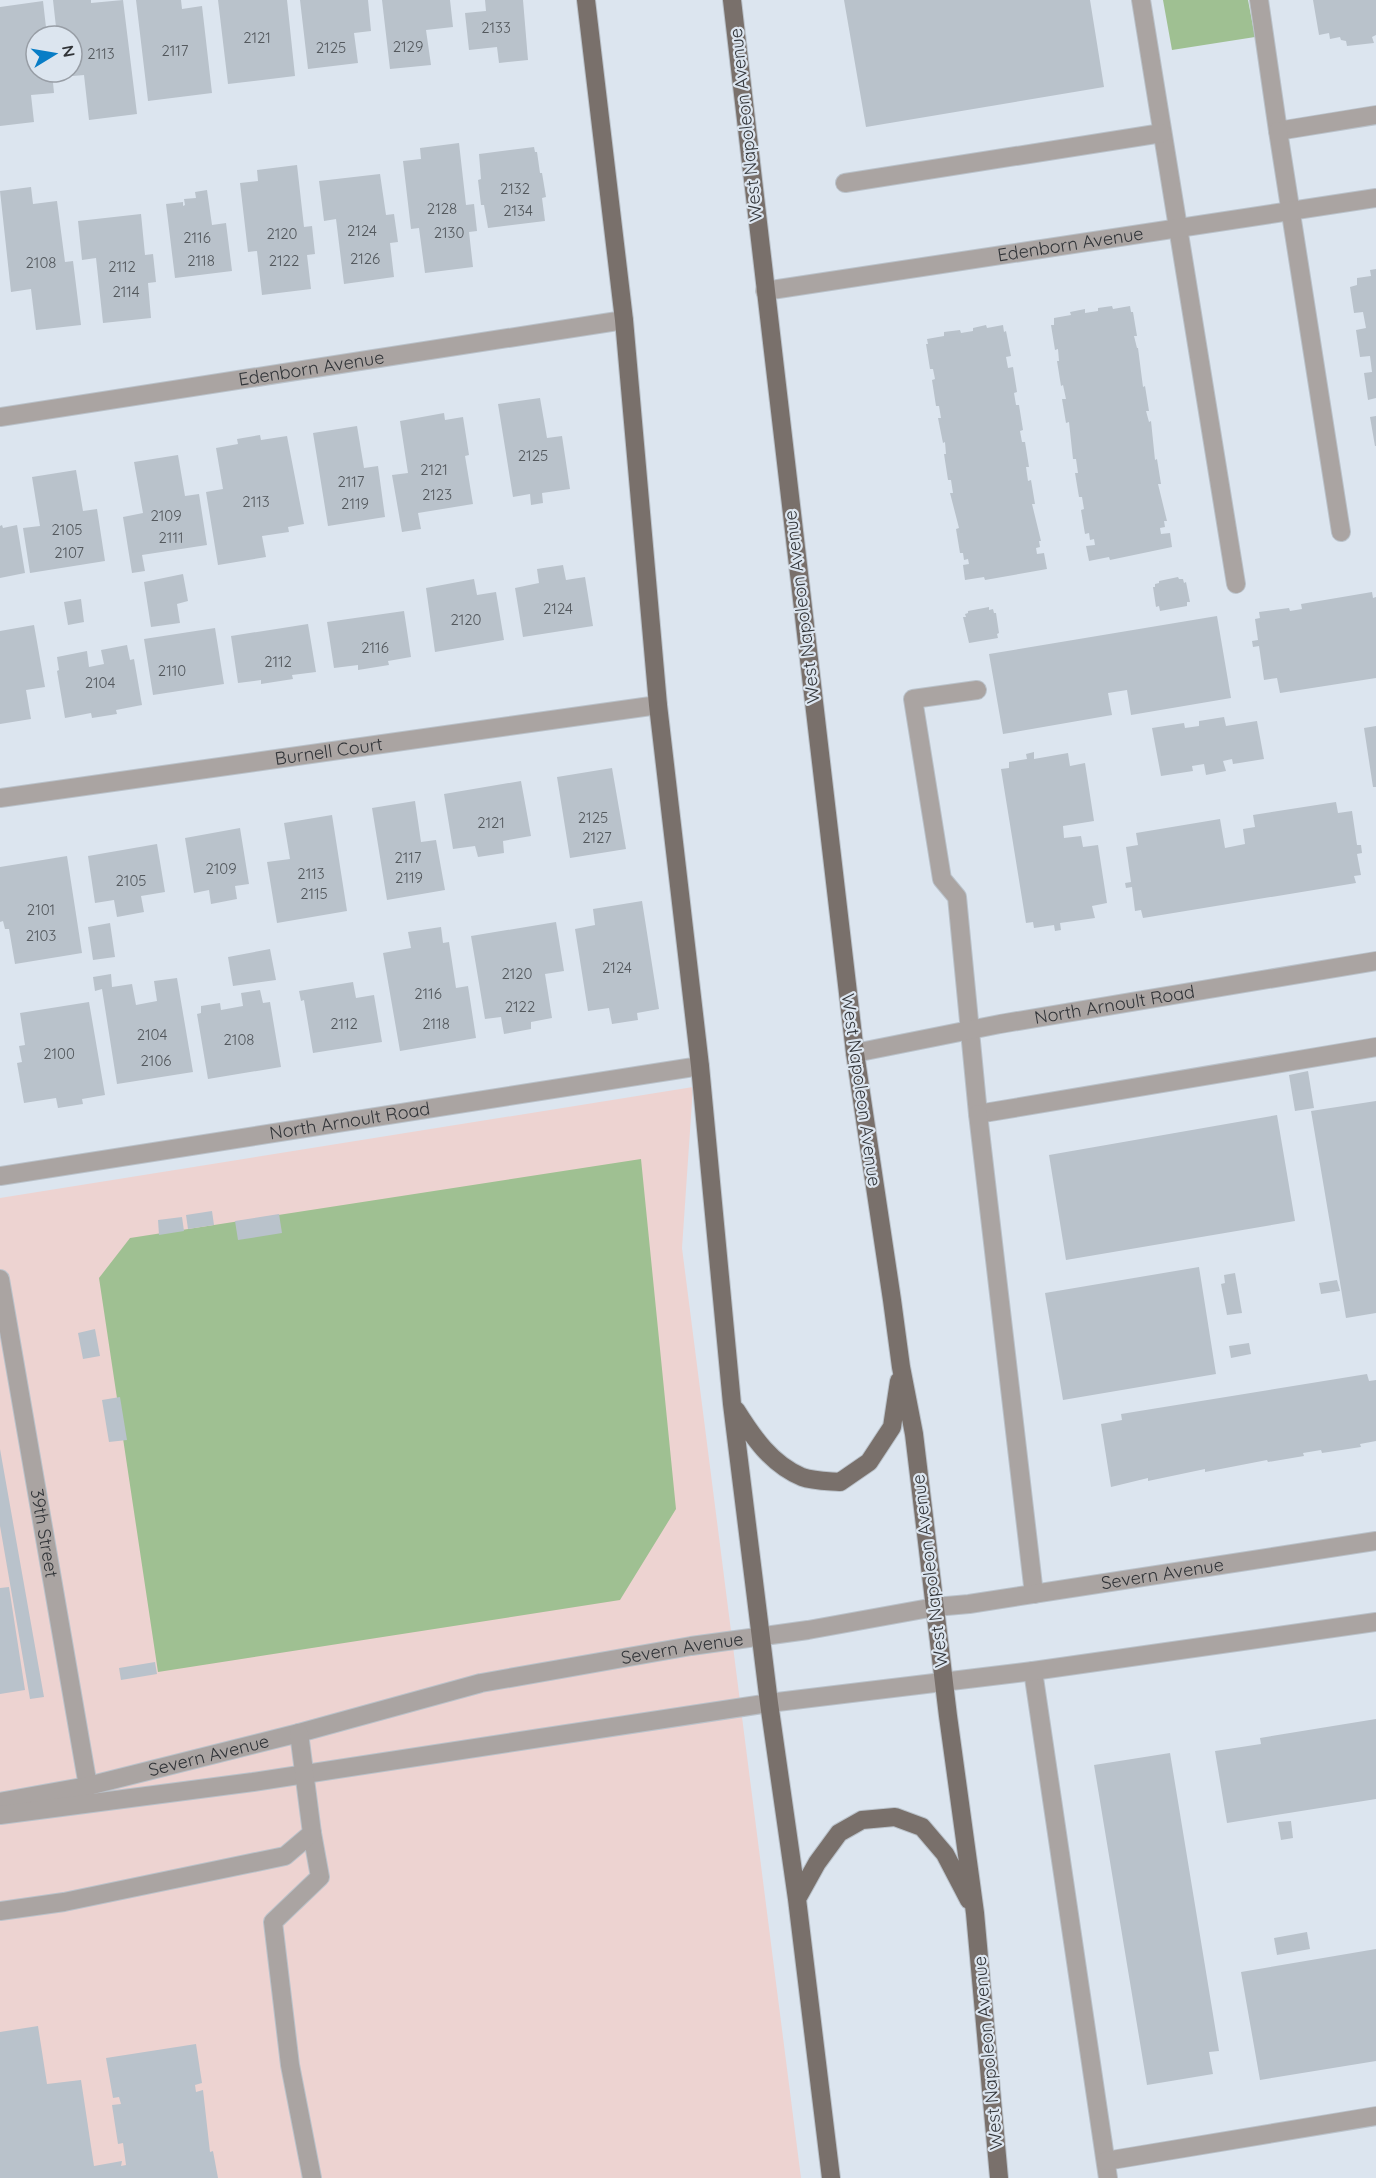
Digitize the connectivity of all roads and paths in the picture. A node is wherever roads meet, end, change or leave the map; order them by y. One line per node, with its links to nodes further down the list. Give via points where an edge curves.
1 (586, 0): 8 (main road)
2 (601, 0): 8 (main road)
3 (721, 0): 7 (main road)
4 (732, 0): 7 (main road, West Napoleon Avenue)
5 (1141, 0): 11 (street)
6 (1259, 0): 10 (street)
7 (735, 21): 16 (main road, West Napoleon Avenue)
8 (588, 23): 17 (main road)
9 (1376, 116): 10 (street)
10 (1278, 131): 14 (street)
11 (1162, 133): 12 (street); 15 (street)
12 (845, 183)
13 (1376, 198): 14 (street, Edenborn Avenue)
14 (1289, 211): 15 (street, Edenborn Avenue); 19 (street)
15 (1179, 228): 16 (street, Edenborn Avenue); 20 (street)
16 (765, 291): 27 (main road, West Napoleon Avenue)
17 (624, 320): 18 (street, Edenborn Avenue); 22 (main road)
18 (0, 417)
19 (1341, 532)
20 (1236, 584)
21 (977, 690): 25 (street, via 913,699 942,879 957,897)
22 (658, 705): 23 (street, Burnell Court); 28 (main road)
23 (0, 798)
24 (1376, 961): 25 (street, North Arnoult Road)
25 (970, 1029): 27 (street, North Arnoult Road); 29 (street)
26 (1376, 1047): 29 (street)
27 (855, 1053): 32 (main road, West Napoleon Avenue)
28 (700, 1066): 30 (street, North Arnoult Road); 33 (main road)
29 (978, 1114): 35 (street)
30 (0, 1176)
31 (0, 1279): 44 (street, 39th Street)
32 (901, 1367): 33 (main road, via 892,1427 869,1462 840,1482 804,1478 775,1462); 36 (main road, West Napoleon Avenue, via 914,1434)
33 (732, 1404): 38 (main road)
34 (1376, 1541): 35 (street, Severn Avenue)
35 (1034, 1594): 36 (street, Severn Avenue)
36 (935, 1607): 38 (street, Severn Avenue); 40 (main road, West Napoleon Avenue)
37 (1376, 1622): 39 (street, Severn Avenue)
38 (761, 1636): 41 (main road); 42 (street, Severn Avenue, via 481,1683)
39 (1033, 1671): 40 (street, Severn Avenue); 52 (street)
40 (944, 1681): 41 (street, Severn Avenue); 50 (main road, West Napoleon Avenue)
41 (769, 1703): 43 (street, Severn Avenue); 48 (main road)
42 (299, 1733): 43 (street); 44 (street, Severn Avenue)
43 (306, 1774): 46 (street, Severn Avenue); 47 (street)
44 (88, 1786): 45 (street, Severn Avenue)
45 (0, 1802)
46 (0, 1815)
47 (312, 1833): 49 (street, via 285,1856 64,1902); 53 (street, via 320,1877 273,1922 290,2065)
48 (797, 1899): 50 (main road, via 838,1833 862,1820 895,1817 922,1827 945,1854); 54 (main road)
49 (0, 1911)
50 (975, 1912): 55 (main road, West Napoleon Avenue)
51 (1376, 2116): 52 (street)
52 (1107, 2170)
53 (312, 2178)
54 (831, 2178)
55 (999, 2178)

